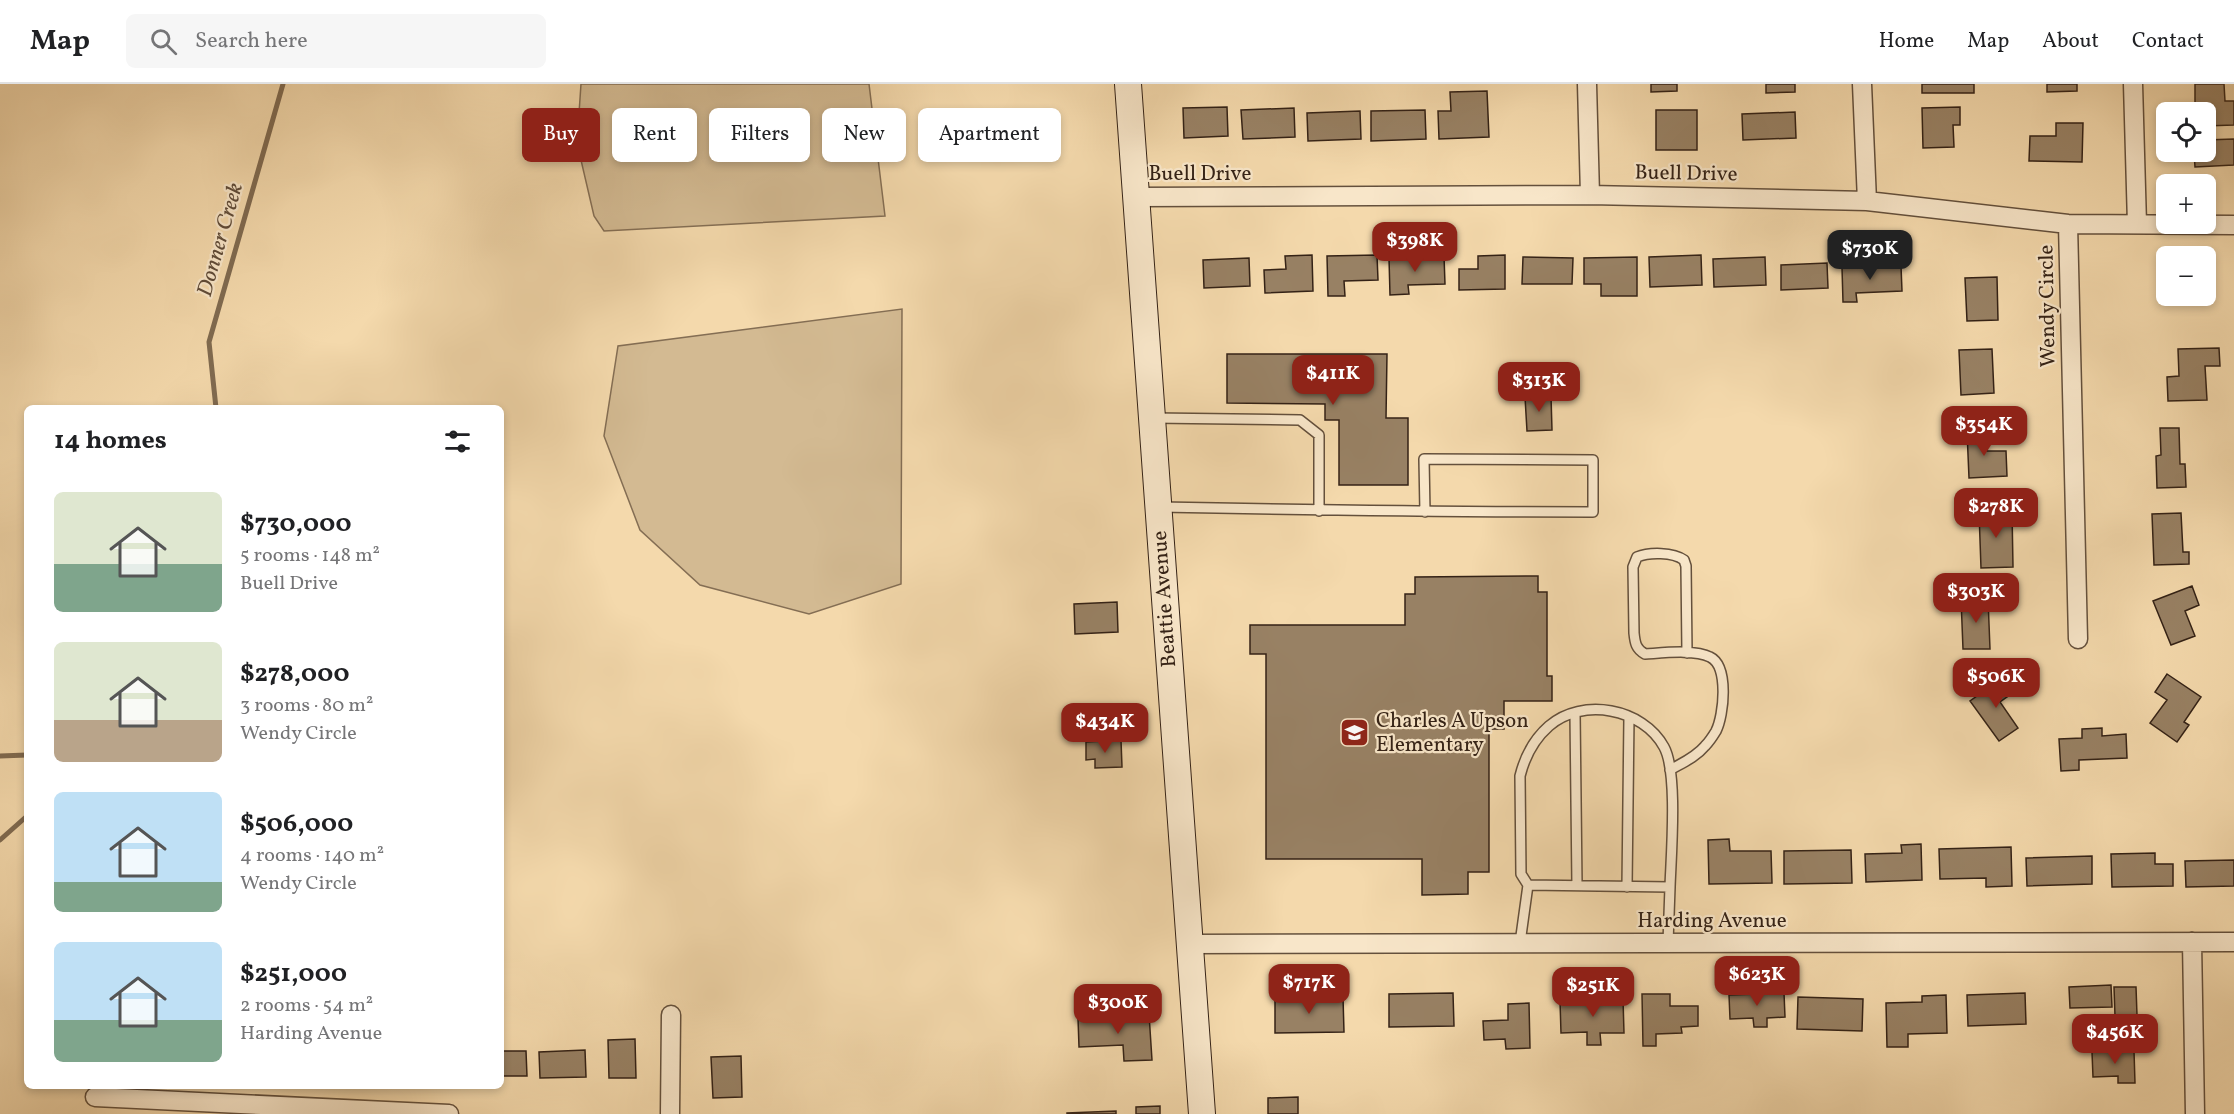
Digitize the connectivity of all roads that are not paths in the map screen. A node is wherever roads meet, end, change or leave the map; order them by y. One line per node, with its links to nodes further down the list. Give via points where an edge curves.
1 (1128, 84): 6 (street, Beattie Avenue)
2 (1587, 84): 5 (street)
3 (1862, 84): 7 (street)
4 (2133, 84): 9 (street)
5 (1590, 195): 6 (street, Buell Drive); 7 (street, Buell Drive)
6 (1136, 197): 11 (street, Beattie Avenue)
7 (1867, 201): 8 (street, Buell Drive)
8 (2068, 224): 9 (street, Buell Drive); 15 (street, Wendy Circle)
9 (2137, 224): 10 (street, Buell Drive)
10 (2234, 225)
11 (1152, 418): 12 (street, Beattie Avenue); 13 (lane, via 1300,420 1319,435)
12 (1158, 507): 13 (lane); 28 (street, Beattie Avenue)
13 (1319, 511): 14 (lane)
14 (1425, 512): 14 (lane, via 1593,512 1593,460 1424,459)
15 (2078, 639)
16 (1687, 653): 16 (lane, via 1645,654 1635,643 1633,567 1637,557 1674,555 1684,560); 19 (lane, via 1709,656 1718,662 1722,672 1722,710 1717,730 1704,748)
17 (1575, 713): 18 (lane, via 1612,710); 20 (lane, via 1550,724 1524,760 1520,776 1521,874); 21 (lane)
18 (1629, 717): 19 (lane, via 1654,733 1665,748); 22 (lane)
19 (1670, 770): 23 (lane)
20 (1528, 885): 21 (lane); 26 (lane)
21 (1577, 885): 22 (lane)
22 (1627, 886): 23 (lane)
23 (1670, 887): 27 (lane)
24 (2192, 942): 25 (street, Harding Avenue); 27 (street, Harding Avenue); 34 (street)
25 (2234, 942)
26 (1520, 943): 27 (street, Harding Avenue); 28 (street, Harding Avenue)
27 (1668, 943)
28 (1191, 944): 33 (street, Beattie Avenue)
29 (670, 1015): 32 (street)
30 (95, 1099): 31 (street)
31 (449, 1114)
32 (670, 1114)
33 (1202, 1114)
34 (2195, 1114)

